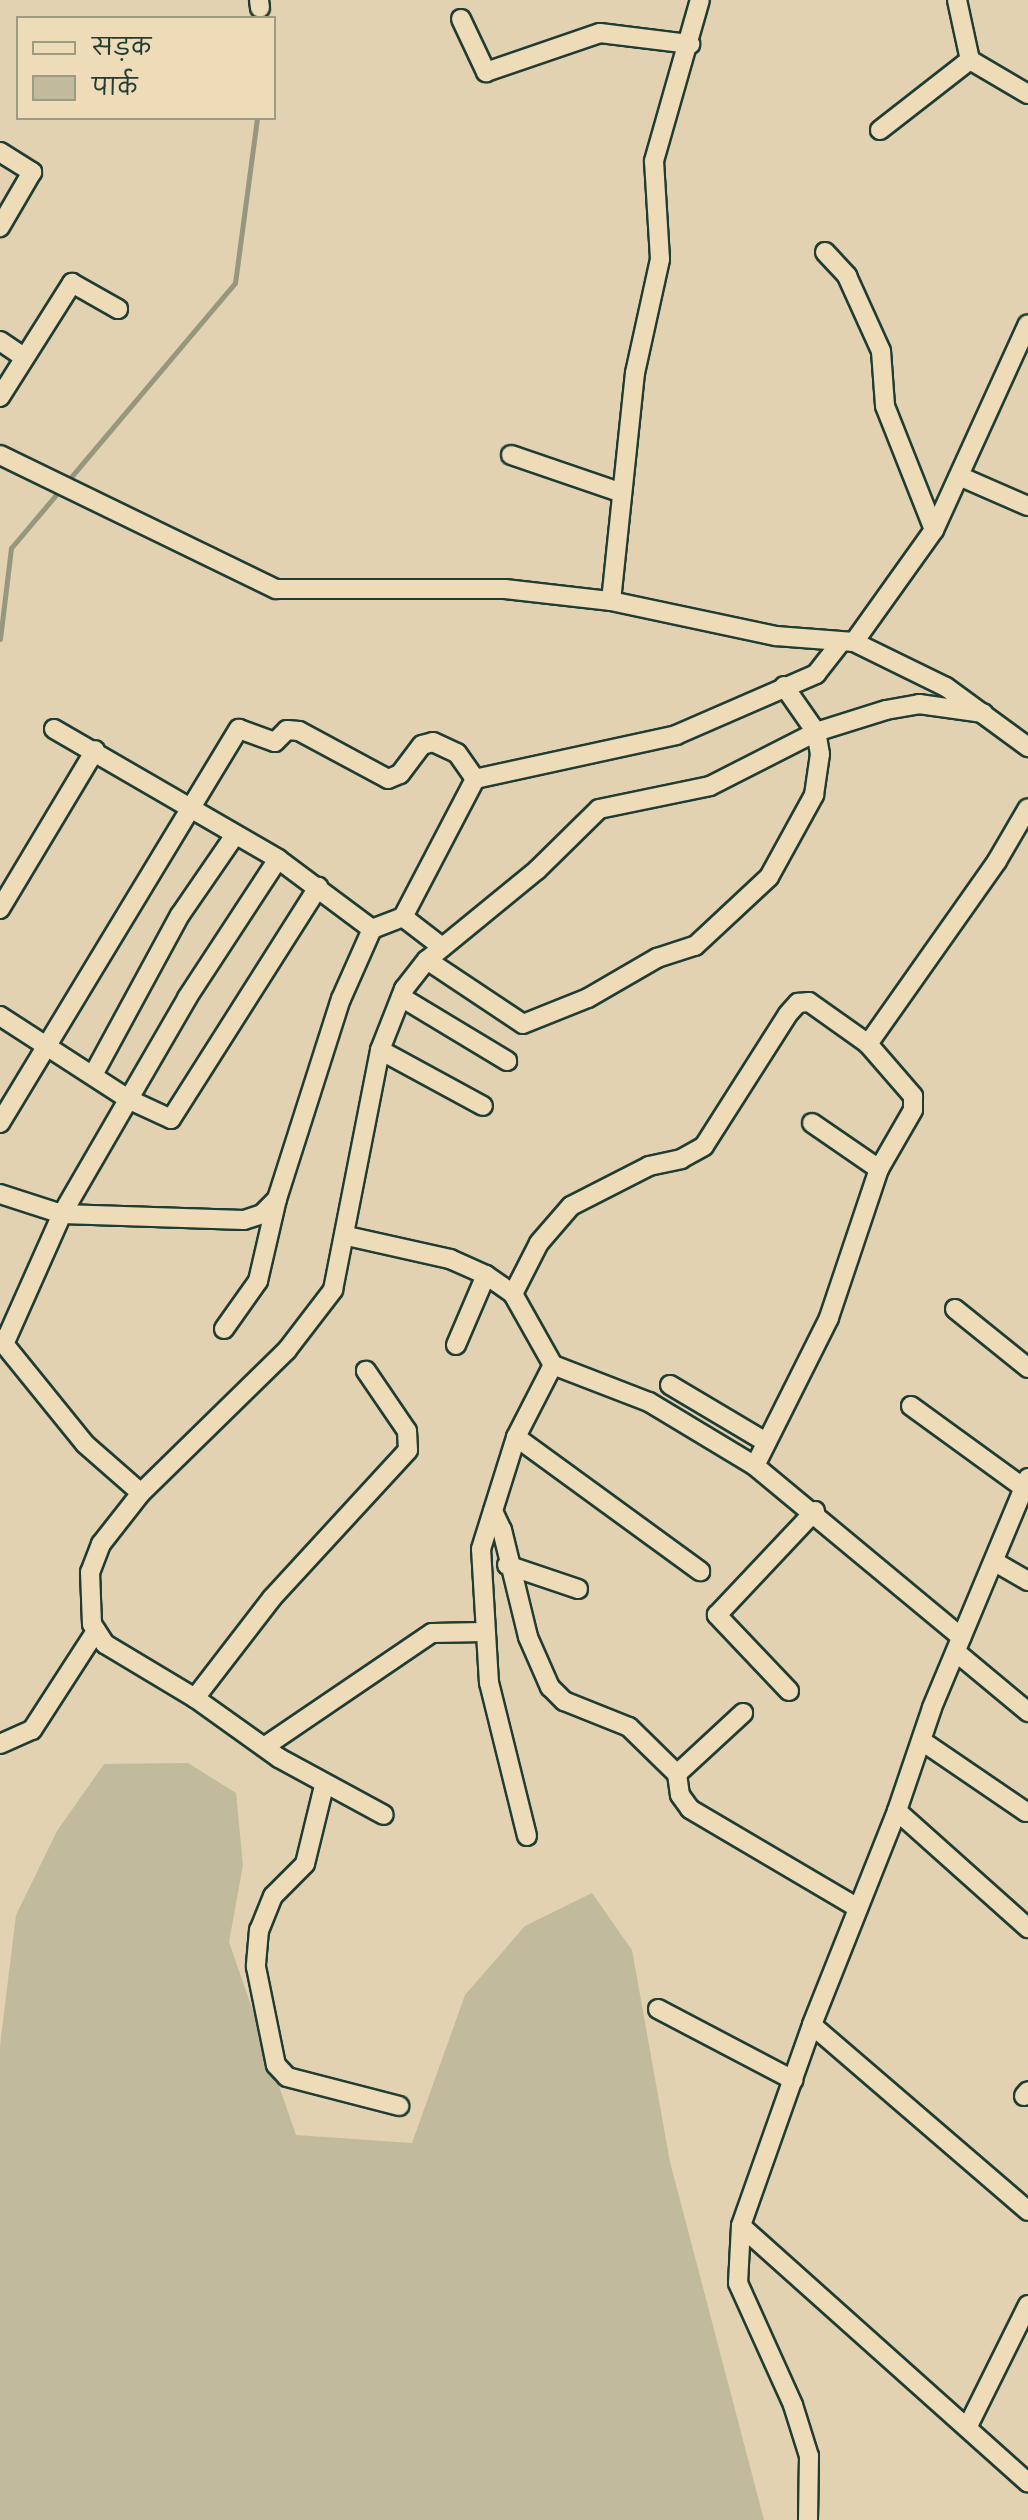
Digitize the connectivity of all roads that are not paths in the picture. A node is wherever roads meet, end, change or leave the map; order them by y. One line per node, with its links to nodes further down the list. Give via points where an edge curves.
1 (700, 0): 4 (street)
2 (957, 0): 5 (street)
3 (461, 19): 4 (street, via 486,72 600,33)
4 (690, 44): 19 (street, via 654,161 659,271 635,373)
5 (970, 60): 6 (street); 7 (street)
6 (1028, 94)
7 (880, 130)
8 (0, 152): 9 (street, via 32,172)
9 (0, 227)
10 (825, 252): 21 (street, via 847,276 881,351 885,406)
11 (118, 309): 14 (street, via 72,283)
12 (1028, 324): 18 (street)
13 (0, 341): 14 (street)
14 (24, 357): 15 (street)
15 (0, 397)
16 (0, 455): 22 (street, via 257,584 304,590 505,589)
17 (511, 455): 19 (street)
18 (959, 476): 20 (street); 21 (street)
19 (619, 492): 22 (street)
20 (1028, 506)
21 (934, 530): 23 (street)
22 (611, 601): 23 (street, via 776,636)
23 (848, 642): 24 (street, via 824,667); 25 (street, via 946,687)
24 (784, 686): 27 (street); 30 (street, via 676,735)
25 (983, 713): 27 (street, via 909,704); 28 (street)
26 (54, 729): 29 (street)
27 (816, 732): 39 (street, via 710,786 599,809 537,870); 40 (street, via 820,754 808,811 769,877 695,946 657,958 588,998 523,1024)
28 (1028, 747)
29 (95, 750): 31 (street); 36 (street)
30 (475, 779): 31 (street, via 457,753 433,742 422,745 400,774 388,779 299,731 287,730 275,742 239,729); 37 (street)
31 (190, 806): 33 (street); 43 (street)
32 (1028, 808): 44 (street, via 997,861)
33 (235, 835): 34 (street); 47 (street, via 180,915)
34 (278, 859): 35 (street); 48 (street, via 187,998)
35 (318, 887): 38 (street); 48 (street, via 174,1117 166,1120)
36 (0, 909)
37 (403, 917): 38 (street); 39 (street)
38 (372, 929): 54 (street, via 341,999)
39 (442, 947): 40 (street)
40 (427, 960): 41 (street)
41 (401, 997): 45 (street); 46 (street)
42 (0, 1016): 43 (street)
43 (45, 1044): 47 (street); 50 (street)
44 (868, 1044): 52 (street, via 914,1100 912,1116); 58 (street, via 809,1002 795,1005 704,1146 681,1159 649,1166 571,1206 539,1243)
45 (380, 1050): 49 (street); 56 (street)
46 (507, 1061)
47 (93, 1075): 48 (street)
48 (130, 1100): 55 (street)
49 (483, 1106)
50 (0, 1123)
51 (812, 1123): 52 (street)
52 (879, 1169): 69 (street, via 829,1318)
53 (0, 1194): 55 (street)
54 (277, 1199): 55 (street, via 262,1214 244,1220); 60 (street, via 258,1281)
55 (62, 1214): 61 (street)
56 (347, 1236): 57 (street, via 450,1259); 72 (street, via 324,1306)
57 (486, 1275): 58 (street); 62 (street)
58 (513, 1294): 63 (street)
59 (955, 1309): 64 (street)
60 (224, 1329)
61 (3, 1340): 72 (street, via 85,1444)
62 (456, 1345)
63 (553, 1365): 68 (street); 70 (street, via 649,1402)
64 (1028, 1368)
65 (366, 1371): 84 (street, via 407,1431 408,1450 272,1598)
66 (670, 1385): 69 (street)
67 (911, 1406): 71 (street)
68 (516, 1437): 73 (street); 77 (street)
69 (766, 1442): 70 (street)
70 (755, 1466): 74 (street)
71 (1026, 1483): 75 (street)
72 (141, 1493): 80 (street, via 93,1560 89,1579)
73 (493, 1511): 76 (street); 81 (street, via 481,1549)
74 (815, 1511): 82 (street); 83 (street, via 717,1615)
75 (995, 1562): 78 (street); 82 (street)
76 (507, 1565): 79 (street); 90 (street, via 528,1637 550,1687 564,1701 629,1727)
77 (700, 1571)
78 (1028, 1581)
79 (578, 1589)
80 (96, 1631): 84 (street, via 117,1652); 88 (street, via 32,1730)
81 (484, 1632): 89 (street, via 432,1633); 95 (street, via 489,1683)
82 (959, 1644): 85 (street); 87 (street)
83 (789, 1691)
84 (195, 1698): 89 (street)
85 (1028, 1712)
86 (743, 1713): 90 (street)
87 (922, 1741): 92 (street); 93 (street)
88 (0, 1744)
89 (264, 1747): 91 (street)
90 (677, 1774): 96 (street, via 680,1795 690,1809)
91 (324, 1786): 94 (street); 101 (street, via 305,1864 273,1896 259,1930 256,1967 276,2065 287,2077)
92 (897, 1811): 96 (street); 97 (street)
93 (1026, 1812)
94 (384, 1815)
95 (527, 1836)
96 (858, 1908): 99 (street)
97 (1028, 1928)
98 (658, 2009): 100 (street)
99 (812, 2025): 100 (street); 102 (street)
100 (793, 2080): 103 (street)
101 (399, 2106)
102 (1028, 2211)
103 (741, 2226): 105 (street); 107 (street, via 738,2283 793,2405 809,2456 813,2481)
104 (1028, 2305): 105 (street)
105 (968, 2426): 106 (street)
106 (1028, 2483)
107 (808, 2520)

